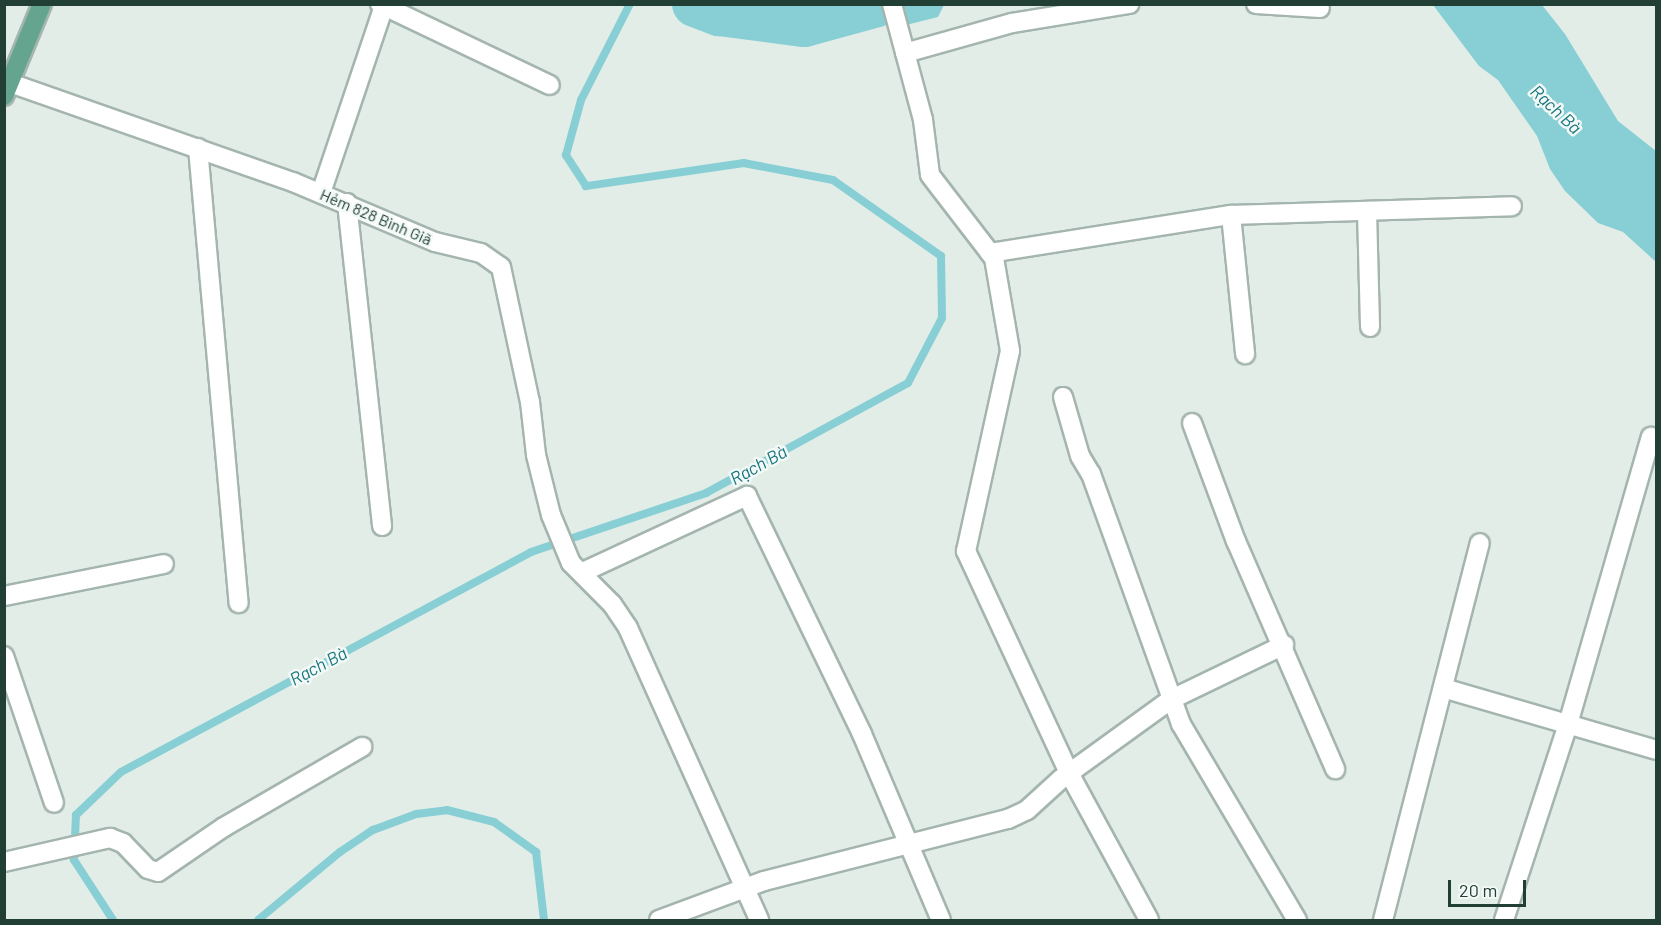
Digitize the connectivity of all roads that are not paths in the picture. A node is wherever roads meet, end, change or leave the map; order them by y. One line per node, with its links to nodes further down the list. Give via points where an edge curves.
1 (42, 4): 9 (main road)
2 (892, 4): 7 (street)
3 (1130, 4): 7 (street, via 1012,23)
4 (1256, 4): 6 (street)
5 (382, 5): 8 (street); 11 (street)
6 (1320, 8)
7 (905, 53): 16 (street, via 923,120 930,175)
8 (550, 85)
9 (7, 90): 10 (street, Hẻm 828 Bình Giã)
10 (198, 148): 11 (street, Hẻm 828 Bình Giã); 27 (street)
11 (321, 193): 12 (street, Hẻm 828 Bình Giã)
12 (347, 203): 22 (street); 25 (street, Hẻm 828 Bình Giã, via 435,242 481,254 501,267 551,515)
13 (1512, 206): 14 (street)
14 (1367, 211): 15 (street); 17 (street)
15 (1230, 215): 16 (street); 18 (street)
16 (990, 253): 36 (street, via 1010,351 966,551)
17 (1370, 327)
18 (1245, 354)
19 (1062, 397): 31 (street)
20 (1192, 423): 28 (street, via 1236,541)
21 (1651, 437): 32 (street)
22 (382, 526)
23 (1480, 543): 30 (street)
24 (164, 564): 26 (street)
25 (577, 568): 38 (street, via 747,496 833,672); 40 (street, via 628,628)
26 (4, 596)
27 (238, 603)
28 (1284, 645): 31 (street); 35 (street)
29 (4, 656): 37 (street)
30 (1443, 688): 32 (street); 46 (street)
31 (1170, 700): 36 (street); 45 (street)
32 (1568, 724): 34 (street); 47 (street)
33 (362, 747): 39 (street, via 224,827 158,872 148,869 117,839)
34 (1656, 750)
35 (1335, 769)
36 (1069, 773): 38 (street, via 1027,810 1008,819); 41 (street)
37 (54, 803)
38 (910, 846): 40 (street); 44 (street)
39 (4, 862)
40 (746, 888): 42 (street); 43 (street)
41 (1148, 920)
42 (659, 921)
43 (759, 921)
44 (941, 921)
45 (1297, 921)
46 (1383, 921)
47 (1504, 921)

